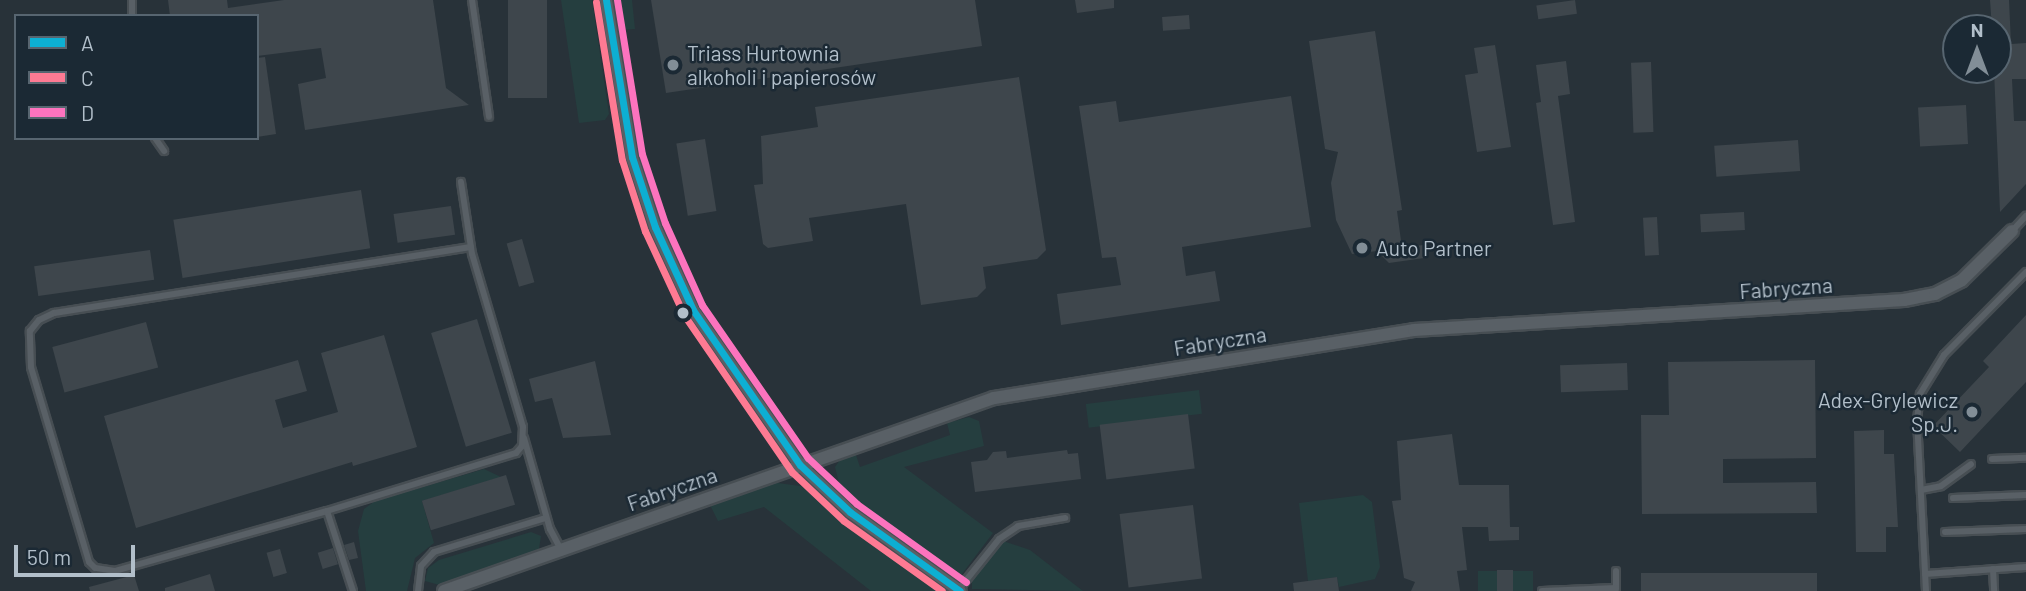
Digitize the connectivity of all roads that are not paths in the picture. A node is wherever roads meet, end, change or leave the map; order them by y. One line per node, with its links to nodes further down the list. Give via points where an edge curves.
1 (472, 0): 3 (lane)
2 (606, 0): 15 (street, via 632,157 663,248 715,346)
3 (489, 117)
4 (156, 140): 5 (lane)
5 (164, 150)
6 (461, 182): 9 (lane)
7 (2026, 216): 8 (lane)
8 (2012, 232): 15 (street, Fabryczna, via 1962,280 1935,294 1904,300 1414,330 1037,389 957,408)
9 (471, 247): 11 (lane); 19 (lane, via 54,313 30,331 31,367 89,562 95,568 115,571)
10 (2026, 272): 16 (lane, via 1928,376 1917,421)
11 (524, 437): 19 (lane, via 516,453); 20 (lane)
12 (2026, 458): 13 (lane)
13 (1992, 459)
14 (1970, 464): 16 (lane, via 1941,486)
15 (800, 465): 24 (street, Fabryczna); 33 (street, via 850,512)
16 (1921, 491): 28 (lane)
17 (2026, 495): 18 (lane)
18 (1953, 498)
19 (327, 510): 30 (lane)
20 (547, 518): 24 (lane); 31 (lane, via 434,552 421,566)
21 (1065, 518): 33 (lane, via 1018,526 999,539)
22 (2026, 529): 23 (lane)
23 (1945, 532)
24 (560, 548): 32 (street, Fabryczna)
25 (2026, 567): 26 (lane)
26 (1993, 569): 28 (lane); 36 (lane)
27 (1616, 571): 29 (lane)
28 (1925, 573): 35 (lane)
29 (1616, 590): 34 (lane)
30 (353, 591)
31 (418, 591)
32 (444, 591)
33 (959, 591)
34 (1542, 591)
35 (1926, 591)
36 (1994, 591)

